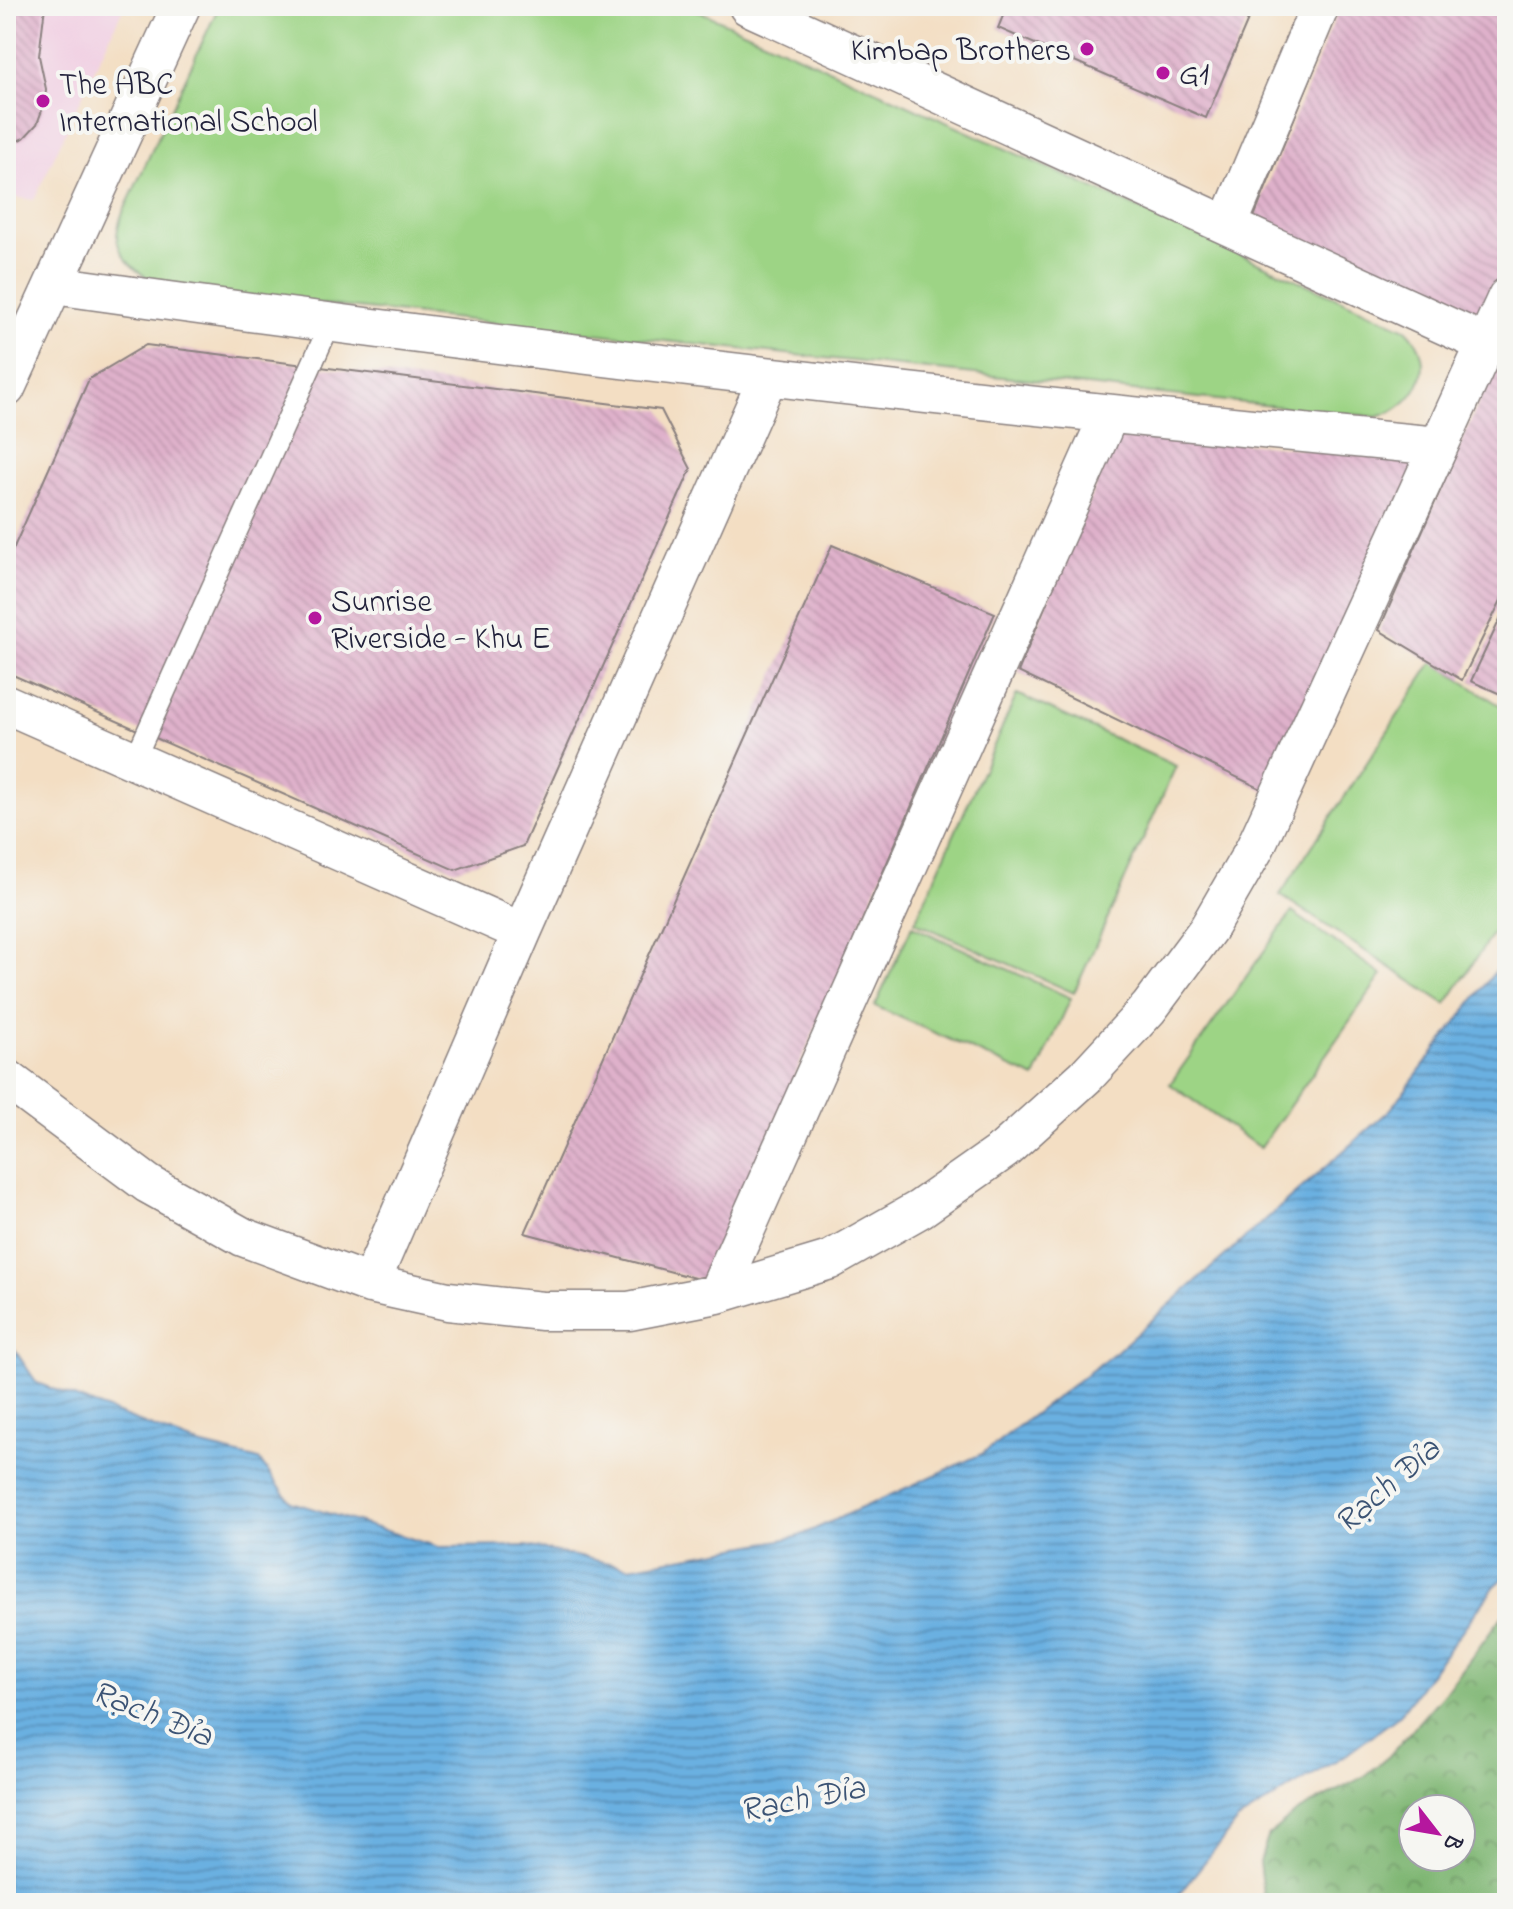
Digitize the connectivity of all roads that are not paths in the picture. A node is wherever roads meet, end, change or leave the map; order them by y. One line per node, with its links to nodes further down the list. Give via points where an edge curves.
1 (181, 6): 5 (street)
2 (748, 6): 4 (street)
3 (1320, 6): 4 (street)
4 (1228, 225): 8 (street)
5 (54, 285): 7 (street); 10 (street)
6 (1507, 297): 8 (street)
7 (330, 324): 9 (street); 14 (lane)
8 (1497, 348): 12 (street)
9 (768, 377): 11 (street); 15 (street)
10 (6, 388)
11 (1109, 415): 12 (street); 18 (street)
12 (1439, 446): 18 (street, via 1255,848 1208,929 1149,1008 1086,1076 1004,1150 920,1209 830,1260)
13 (6, 704): 14 (street)
14 (134, 761): 15 (street)
15 (522, 932): 17 (street)
16 (6, 1078): 17 (street, via 148,1184 243,1237)
17 (370, 1284): 18 (street, via 448,1301 542,1311 629,1311)
18 (717, 1294)

